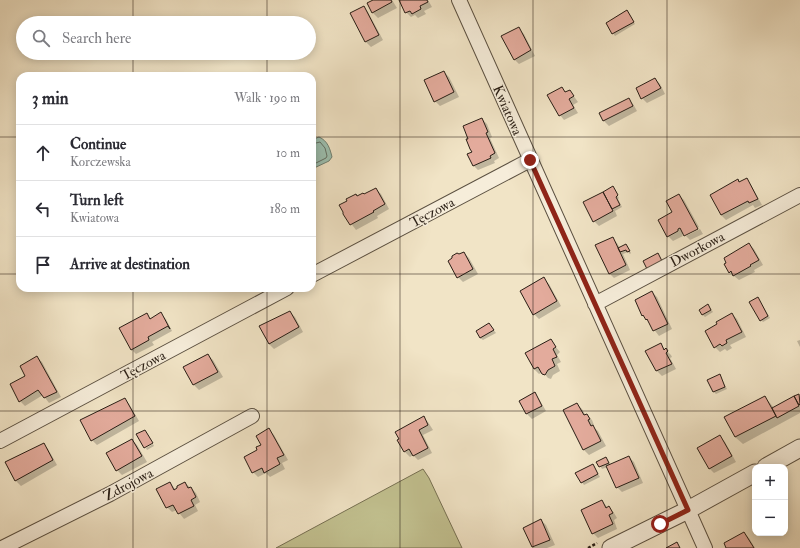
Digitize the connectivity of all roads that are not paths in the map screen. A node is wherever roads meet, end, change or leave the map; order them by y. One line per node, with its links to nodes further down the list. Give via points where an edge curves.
1 (459, 0): 2 (street, Kwiatowa)
2 (530, 160): 4 (street, Tęczowa); 6 (street, Kwiatowa)
3 (800, 195): 6 (street, Dworkowa)
4 (316, 273)
5 (279, 292): 8 (street, Tęczowa)
6 (595, 304): 12 (street, Kwiatowa)
7 (252, 416): 13 (street, Zdrojowa, via 110,494)
8 (0, 441)
9 (800, 448): 10 (street)
10 (771, 464)
11 (752, 475): 12 (street)
12 (688, 510): 14 (street); 15 (street, Kwiatowa)
13 (2, 548)
14 (611, 548)
15 (705, 548)

